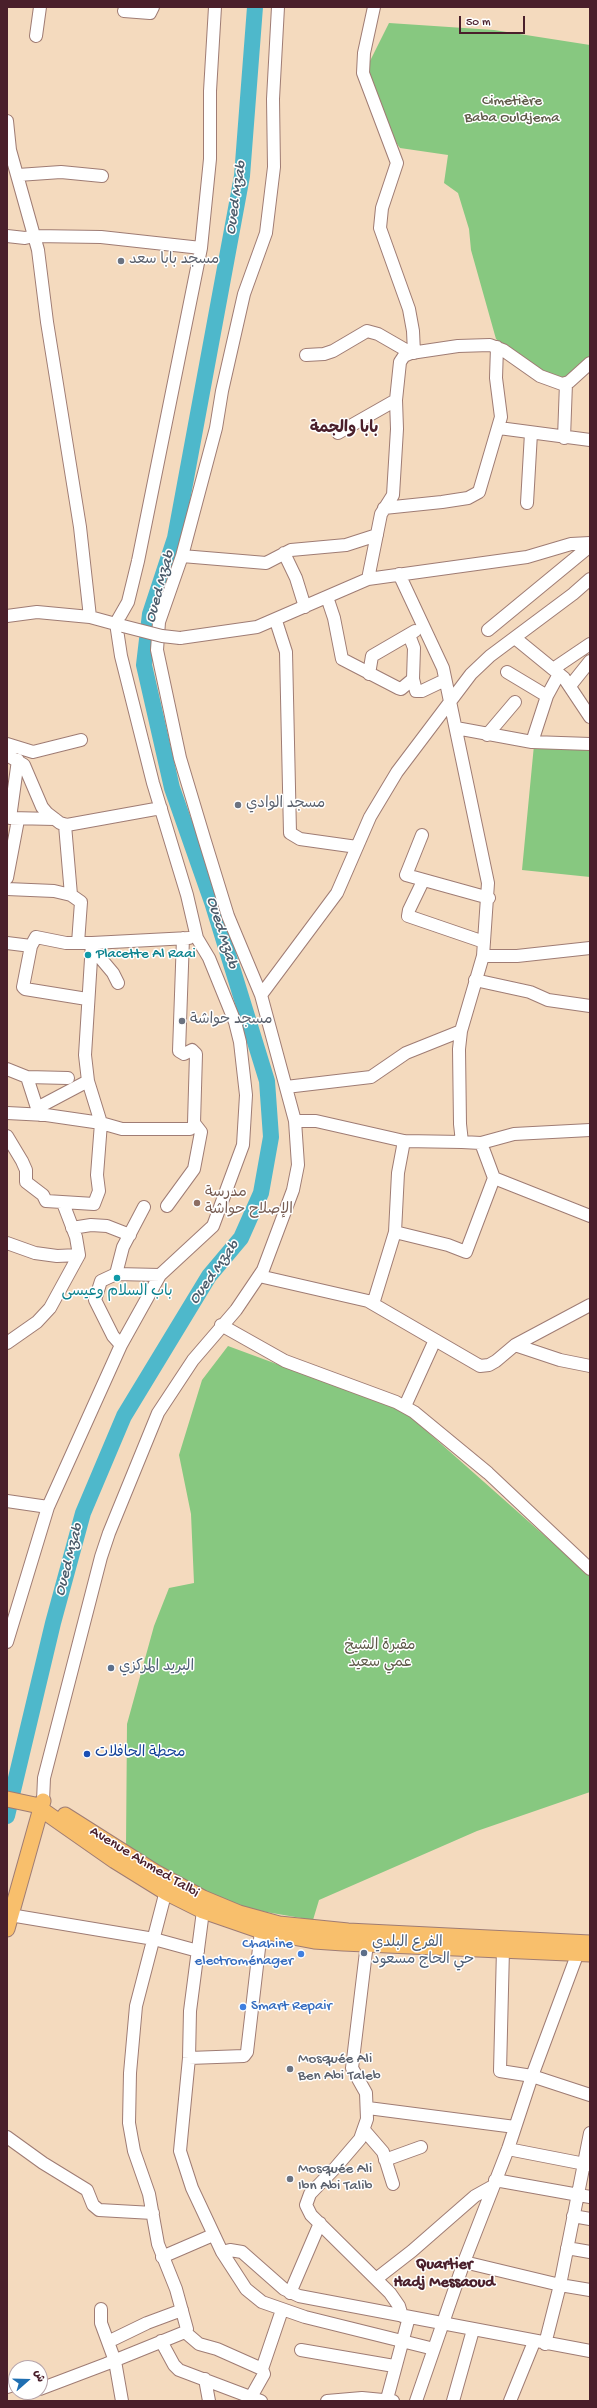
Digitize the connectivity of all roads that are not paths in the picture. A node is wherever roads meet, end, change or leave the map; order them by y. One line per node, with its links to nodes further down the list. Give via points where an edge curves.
1 (40, 7): 7 (street)
2 (153, 7): 6 (street, via 150,13)
3 (215, 7): 13 (street, via 210,91 210,159)
4 (278, 7): 31 (street, via 273,99 274,167 266,233 244,294 216,428)
5 (374, 7): 15 (street, via 363,58 363,73 396,163 382,208 380,228 409,309)
6 (124, 11)
7 (36, 36)
8 (7, 121): 9 (street, via 10,150)
9 (18, 175): 10 (street, via 61,172); 12 (street)
10 (102, 176)
11 (7, 236): 12 (street)
12 (34, 236): 13 (street, via 101,237); 38 (street, via 80,527)
13 (201, 248): 40 (street, via 138,561)
14 (498, 347): 15 (street, via 482,344); 18 (street, via 540,376 558,383); 20 (street, via 496,378 501,410)
15 (413, 353): 16 (street, via 378,334 367,331 332,351); 19 (street, via 404,356 400,362)
16 (306, 356)
17 (590, 363): 18 (street)
18 (566, 383): 23 (street)
19 (396, 400): 21 (street); 26 (street, via 393,495)
20 (499, 428): 22 (street); 26 (street, via 480,489 476,494 442,502)
21 (338, 433)
22 (531, 433): 23 (street); 25 (street)
23 (564, 438): 24 (street)
24 (590, 440)
25 (527, 503)
26 (384, 508): 27 (street)
27 (376, 535): 30 (street, via 346,545 298,548); 33 (street)
28 (590, 543): 32 (street, via 572,544 521,558)
29 (590, 546): 42 (street)
30 (284, 553): 31 (street, via 271,562 261,564); 36 (street, via 296,578)
31 (182, 556): 86 (street, via 170,585 157,631 160,665 180,758 204,838 228,916)
32 (399, 574): 33 (street); 41 (street)
33 (368, 579): 35 (street)
34 (590, 579): 44 (street)
35 (327, 597): 36 (street); 49 (street, via 342,659)
36 (305, 607): 39 (street)
37 (7, 616): 38 (street, via 37,612)
38 (90, 617): 40 (street)
39 (276, 621): 40 (street, bridge, via 240,631 180,638); 69 (street, via 286,652 290,833 300,840)
40 (120, 625): 65 (street, via 121,656)
41 (424, 627): 43 (street); 51 (street, via 440,659)
42 (488, 630)
43 (409, 635): 49 (street, via 372,656); 50 (street, via 414,648)
44 (514, 638): 47 (street); 54 (street, via 479,667)
45 (590, 644): 47 (street)
46 (589, 663): 52 (street)
47 (556, 671): 52 (street); 53 (street)
48 (507, 672): 53 (street)
49 (369, 674): 50 (street, via 401,689)
50 (412, 680): 51 (street, via 419,692)
51 (446, 680): 54 (street)
52 (570, 686): 56 (street)
53 (547, 696): 60 (street)
54 (451, 701): 57 (street); 69 (street, via 397,772 370,817)
55 (515, 702): 58 (street)
56 (590, 717)
57 (456, 728): 58 (street); 74 (street, via 486,865)
58 (488, 735): 60 (street)
59 (81, 740): 61 (street, via 33,752)
60 (532, 742): 62 (street)
61 (7, 744)
62 (590, 744)
63 (7, 755): 64 (street)
64 (18, 760): 66 (street); 67 (street, via 27,770 42,807)
65 (161, 808): 67 (street); 76 (street)
66 (12, 819): 67 (street); 70 (street)
67 (60, 822): 73 (street)
68 (422, 835): 71 (street, via 405,873)
69 (357, 847): 86 (street, via 337,893)
70 (7, 878)
71 (423, 881): 74 (street); 77 (street, via 408,916)
72 (7, 889): 73 (street, via 54,891)
73 (70, 895): 79 (street, via 81,902)
74 (489, 898): 77 (street)
75 (183, 938): 76 (street); 80 (street); 107 (street, via 179,1051 184,1054 192,1050 196,1054 194,1123 201,1132 194,1169)
76 (197, 938): 116 (street, via 209,958 235,1022 240,1042 246,1095 243,1145 213,1226)
77 (484, 942): 83 (street)
78 (7, 943): 81 (street)
79 (78, 943): 80 (street); 81 (street, via 36,937)
80 (92, 945): 85 (street); 87 (street)
81 (31, 946): 87 (street, via 23,987 25,989)
82 (590, 948): 83 (street, via 517,956)
83 (483, 956): 84 (street)
84 (475, 980): 88 (street, via 530,992 548,1000); 89 (street)
85 (118, 983)
86 (261, 994): 94 (street)
87 (87, 999): 93 (street, via 85,1055)
88 (590, 1006)
89 (461, 1031): 94 (street, via 406,1053 371,1077); 103 (street, via 459,1049)
90 (7, 1069): 91 (street)
91 (27, 1078): 92 (street); 95 (street)
92 (68, 1078)
93 (88, 1081): 95 (street); 98 (street)
94 (286, 1087): 97 (street)
95 (38, 1111): 96 (street); 98 (street)
96 (7, 1113)
97 (295, 1121): 102 (street, via 316,1121); 117 (street, via 298,1165 293,1190)
98 (101, 1123): 99 (street, via 122,1129); 106 (street, via 97,1175 99,1191 94,1204)
99 (190, 1129)
100 (590, 1130): 104 (street, via 514,1134)
101 (7, 1136): 106 (street, via 26,1170 26,1182 43,1195 46,1201)
102 (404, 1141): 103 (street); 111 (street, via 398,1172)
103 (462, 1142): 104 (street)
104 (481, 1143): 105 (street)
105 (494, 1178): 109 (street); 111 (street, via 466,1252)
106 (62, 1203): 110 (street)
107 (167, 1206)
108 (144, 1207): 112 (street)
109 (590, 1216)
110 (72, 1228): 112 (street, via 107,1226); 114 (street)
111 (395, 1232): 118 (street)
112 (130, 1235): 115 (street, via 123,1247)
113 (7, 1243): 114 (street, via 35,1253)
114 (79, 1255): 122 (street, via 50,1308 37,1322)
115 (116, 1274): 116 (street); 123 (street, via 101,1281 95,1302)
116 (160, 1275): 123 (street)
117 (260, 1276): 118 (street); 120 (street)
118 (373, 1304): 121 (street)
119 (590, 1305): 124 (street)
120 (221, 1326): 126 (street, via 285,1361); 133 (street, via 193,1360 158,1413 105,1545)
121 (435, 1340): 124 (street, via 480,1366 496,1361); 126 (street)
122 (8, 1341)
123 (121, 1345): 128 (street)
124 (515, 1345): 125 (street, via 560,1360)
125 (590, 1366)
126 (405, 1406): 129 (street, via 488,1473)
127 (7, 1501): 128 (street)
128 (48, 1507): 130 (street)
129 (590, 1569)
130 (7, 1642)
131 (7, 1790): 133 (main road)
132 (7, 1799): 133 (main road)
133 (39, 1803): 134 (main road, Avenue Ahmed Talbi); 136 (main road)
134 (167, 1886): 135 (main road); 138 (street); 139 (main road, Avenue Ahmed Talbi, via 279,1924)
135 (203, 1911): 137 (main road); 142 (street)
136 (9, 1922): 138 (street)
137 (261, 1931): 139 (main road, via 314,1941); 143 (street, via 247,2052 244,2056)
138 (154, 1939): 142 (street); 159 (street, via 136,2006 129,2115 134,2151)
139 (367, 1939): 140 (main road, Avenue Ahmed Talbi); 141 (main road); 146 (street, via 352,2068 363,2085)
140 (585, 1948): 141 (main road); 144 (street)
141 (503, 1949): 144 (street, via 500,2071)
142 (198, 1951): 143 (street, via 190,2011)
143 (189, 2058): 163 (street, via 181,2156)
144 (532, 2076): 145 (street); 147 (street)
145 (590, 2095)
146 (368, 2108): 147 (street); 148 (street)
147 (515, 2127): 152 (street)
148 (364, 2130): 153 (street, via 383,2152); 162 (street, via 348,2154 306,2200 308,2210)
149 (590, 2133): 154 (street)
150 (7, 2137): 159 (street, via 87,2190 93,2205 99,2210)
151 (421, 2147): 153 (street)
152 (508, 2149): 154 (street); 155 (street)
153 (385, 2160): 156 (street)
154 (588, 2164): 157 (street)
155 (494, 2183): 157 (street); 168 (street); 169 (street)
156 (393, 2184)
157 (577, 2195): 158 (street); 160 (street)
158 (590, 2198)
159 (153, 2213): 167 (street)
160 (573, 2216): 161 (street); 164 (street)
161 (590, 2219)
162 (320, 2223): 169 (street); 172 (street)
163 (213, 2235): 165 (street); 167 (street)
164 (567, 2248): 166 (street); 170 (street)
165 (222, 2252): 172 (street, via 237,2250 248,2256); 175 (street, via 251,2294)
166 (590, 2252)
167 (162, 2257): 174 (street)
168 (464, 2262): 170 (street); 177 (street)
169 (376, 2279): 176 (street)
170 (560, 2285): 171 (street); 183 (street)
171 (590, 2290)
172 (290, 2293): 176 (street)
173 (101, 2309): 187 (street, via 101,2323)
174 (182, 2310): 179 (street, via 188,2327); 180 (street)
175 (282, 2310): 182 (street); 189 (street)
176 (406, 2316): 177 (street); 182 (street)
177 (442, 2324): 178 (street); 184 (street)
178 (473, 2330): 183 (street); 198 (street)
179 (185, 2332): 181 (street); 189 (street, via 198,2344 217,2349)
180 (114, 2339)
181 (161, 2341): 187 (street); 190 (street, via 176,2368)
182 (402, 2342): 184 (street); 188 (street)
183 (539, 2343): 186 (street); 199 (street)
184 (434, 2349): 197 (street)
185 (301, 2350): 188 (street)
186 (590, 2351)
187 (115, 2361): 191 (street); 194 (street)
188 (394, 2366): 193 (street)
189 (262, 2369): 192 (street, via 264,2374)
190 (205, 2379): 192 (street); 195 (street)
191 (48, 2386)
192 (256, 2399)
193 (391, 2400): 196 (street, via 346,2398)
194 (122, 2401)
195 (209, 2401)
196 (327, 2401)
197 (416, 2401)
198 (453, 2401)
199 (510, 2401)

